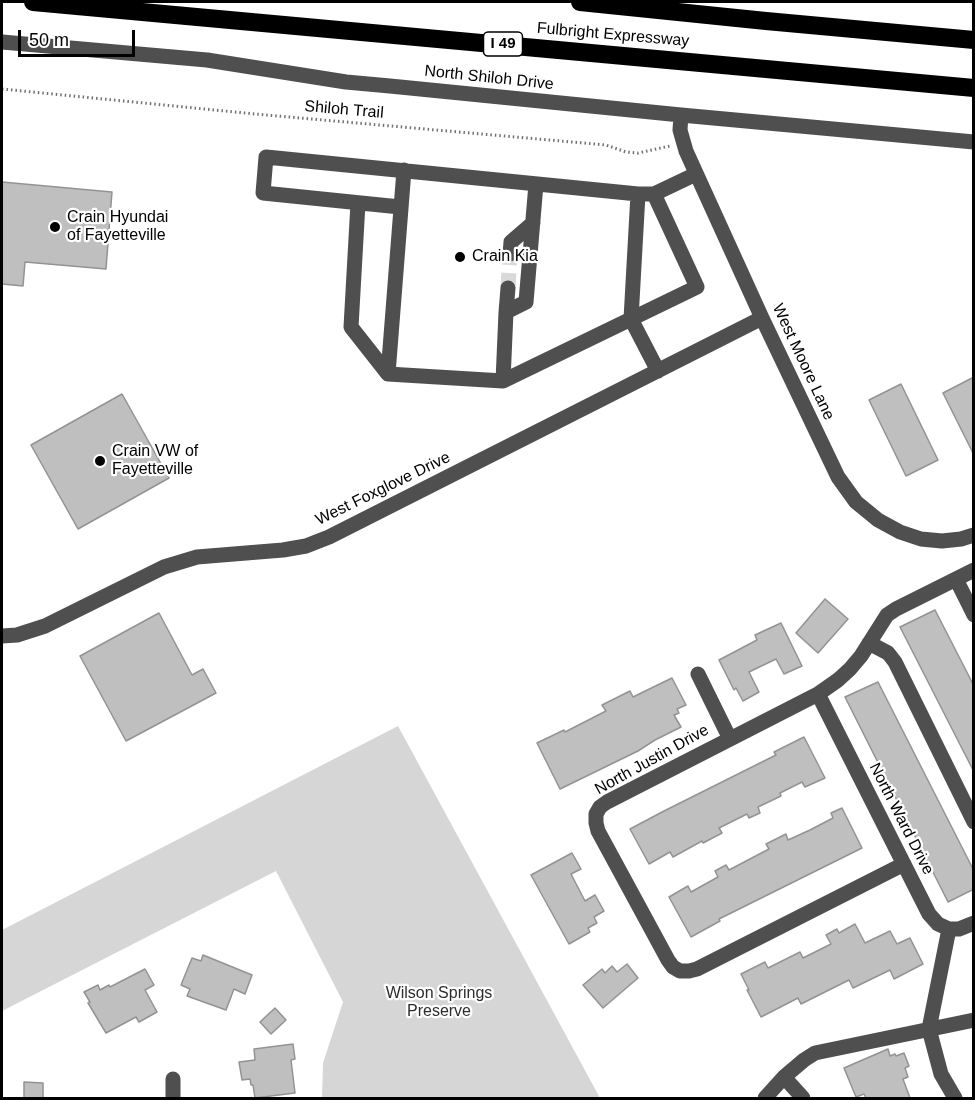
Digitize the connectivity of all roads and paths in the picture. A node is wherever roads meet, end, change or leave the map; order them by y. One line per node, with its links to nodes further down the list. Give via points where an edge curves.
1 (33, 2): 5 (highway, Fulbright Expressway / I 49)
2 (580, 2): 3 (highway, Fulbright Expressway)
3 (974, 39)
4 (2, 42): 7 (street, North Shiloh Drive, via 207,60 346,82)
5 (974, 88)
6 (2, 89): 9 (path, Shiloh Trail, via 606,145 638,153)
7 (681, 115): 8 (street, North Shiloh Drive); 9 (street, West Moore Lane)
8 (974, 142)
9 (683, 143): 11 (street, West Moore Lane)
10 (404, 170): 12 (street); 14 (street, via 266,157 262,193); 15 (street)
11 (696, 174): 13 (street); 20 (street, West Moore Lane)
12 (537, 184): 13 (street); 16 (street)
13 (646, 194): 21 (street); 21 (street, via 697,287)
14 (358, 203): 15 (street); 23 (street, via 351,327)
15 (400, 207): 23 (street)
16 (533, 223): 17 (street, via 511,242); 19 (street, via 526,302)
17 (510, 254)
18 (508, 288): 19 (street)
19 (506, 312): 24 (street)
20 (762, 318): 22 (street, West Foxglove Drive); 25 (street, West Moore Lane, via 838,477 856,502 878,520 921,539 942,541)
21 (631, 319): 22 (street); 24 (street)
22 (658, 371): 29 (street, West Foxglove Drive, via 329,537 283,550 197,557 164,567 45,626)
23 (388, 374): 24 (street)
24 (503, 381)
25 (974, 535)
26 (974, 570): 27 (street, North Justin Drive)
27 (956, 579): 28 (street); 30 (street, North Justin Drive, via 887,615)
28 (974, 615)
29 (2, 636)
30 (869, 643): 32 (street, North Justin Drive, via 850,669); 34 (street, via 888,653 895,662)
31 (698, 674): 33 (street)
32 (818, 694): 33 (street, North Justin Drive); 35 (street, North Ward Drive)
33 (730, 739): 35 (street, North Justin Drive, via 607,802 596,814 598,831 673,967 680,971 697,969)
34 (974, 822)
35 (904, 864): 37 (street, North Ward Drive, via 929,914 938,924)
36 (974, 923): 37 (street)
37 (949, 928): 39 (street)
38 (974, 1020): 39 (street)
39 (929, 1029): 40 (street, via 815,1053); 45 (street, via 941,1074)
40 (784, 1077): 43 (street); 44 (street)
41 (173, 1080): 42 (street)
42 (173, 1098)
43 (765, 1098)
44 (803, 1098)
45 (954, 1098)

